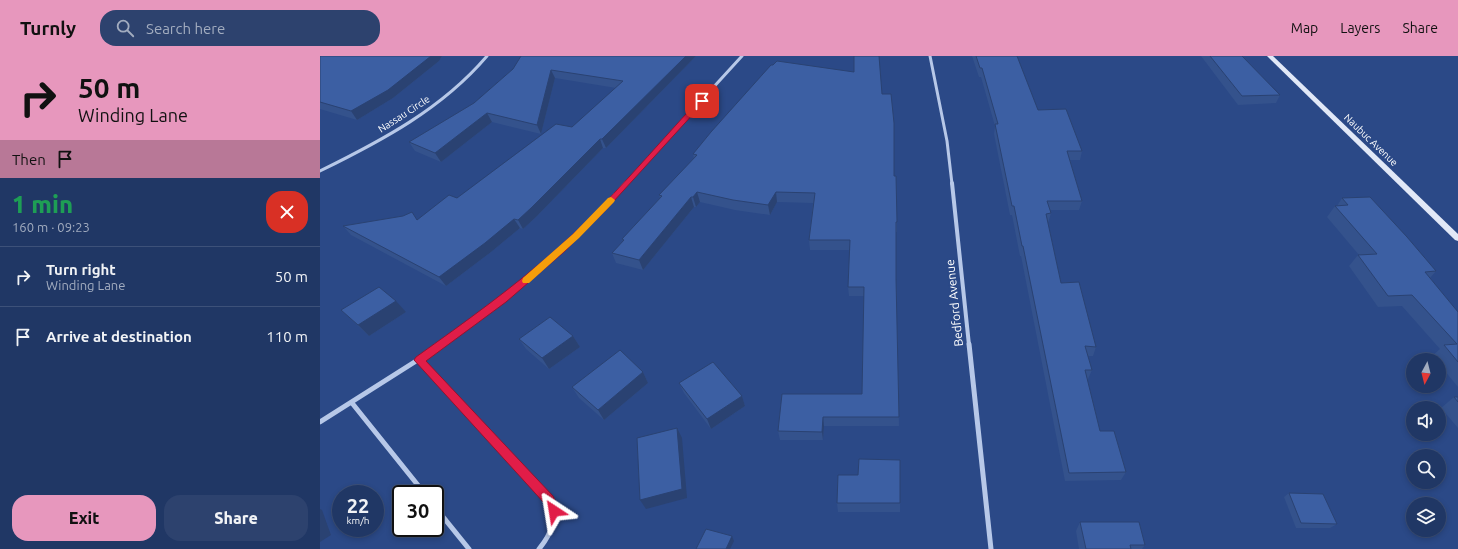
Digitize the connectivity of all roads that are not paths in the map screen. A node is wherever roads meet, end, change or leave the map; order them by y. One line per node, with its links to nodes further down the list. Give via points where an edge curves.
1 (487, 56): 5 (street, Nassau Circle, via 462,83 421,114)
2 (742, 56): 7 (street, via 576,236 503,299)
3 (930, 56): 14 (street, Bedford Avenue, via 947,141)
4 (1270, 56): 6 (main road, Naubuc Avenue)
5 (320, 171)
6 (1458, 238)
7 (419, 360): 8 (street); 13 (street, via 549,500 554,511 554,524 547,540)
8 (352, 403): 9 (street); 10 (street)
9 (320, 422)
10 (418, 485)
11 (444, 517): 12 (street)
12 (469, 549)
13 (539, 549)
14 (991, 549)

